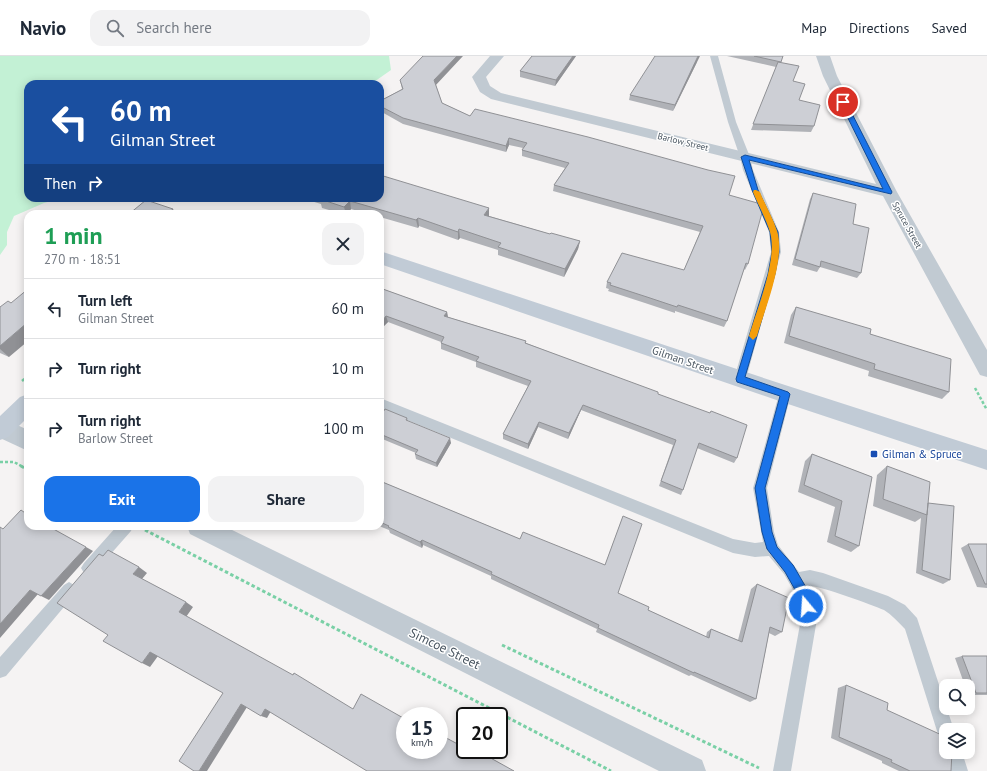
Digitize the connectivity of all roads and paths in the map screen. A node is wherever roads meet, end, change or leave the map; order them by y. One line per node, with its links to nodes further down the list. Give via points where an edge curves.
1 (497, 56): 4 (street, Barlow Street, via 479,76 485,90 496,96)
2 (714, 56): 4 (lane, via 732,122)
3 (823, 56): 5 (street, Spruce Street, via 830,76)
4 (745, 157): 5 (street, Barlow Street); 8 (lane, via 755,190 774,232 776,252)
5 (889, 192): 7 (street, Spruce Street)
6 (384, 258): 8 (street, Gilman Street)
7 (987, 369)
8 (740, 379): 9 (street, Gilman Street)
9 (785, 394): 14 (street, Gilman Street); 20 (lane, via 760,488)
10 (384, 404): 20 (lane, via 733,546 755,550)
11 (24, 407): 12 (street)
12 (1, 429): 13 (street)
13 (24, 439)
14 (987, 460)
15 (0, 462): 16 (path, via 14,462)
16 (24, 468)
17 (122, 530): 23 (lane)
18 (146, 530): 26 (path)
19 (207, 530): 27 (street, Simcoe Street)
20 (772, 549): 21 (lane)
21 (795, 580): 24 (lane, via 810,578 823,581 888,604 899,611 911,624); 29 (lane, via 803,593 809,619)
22 (500, 643): 28 (path)
23 (0, 670)
24 (943, 723)
25 (955, 759): 30 (lane)
26 (611, 771)
27 (691, 771)
28 (765, 771)
29 (782, 771)
30 (959, 771)

